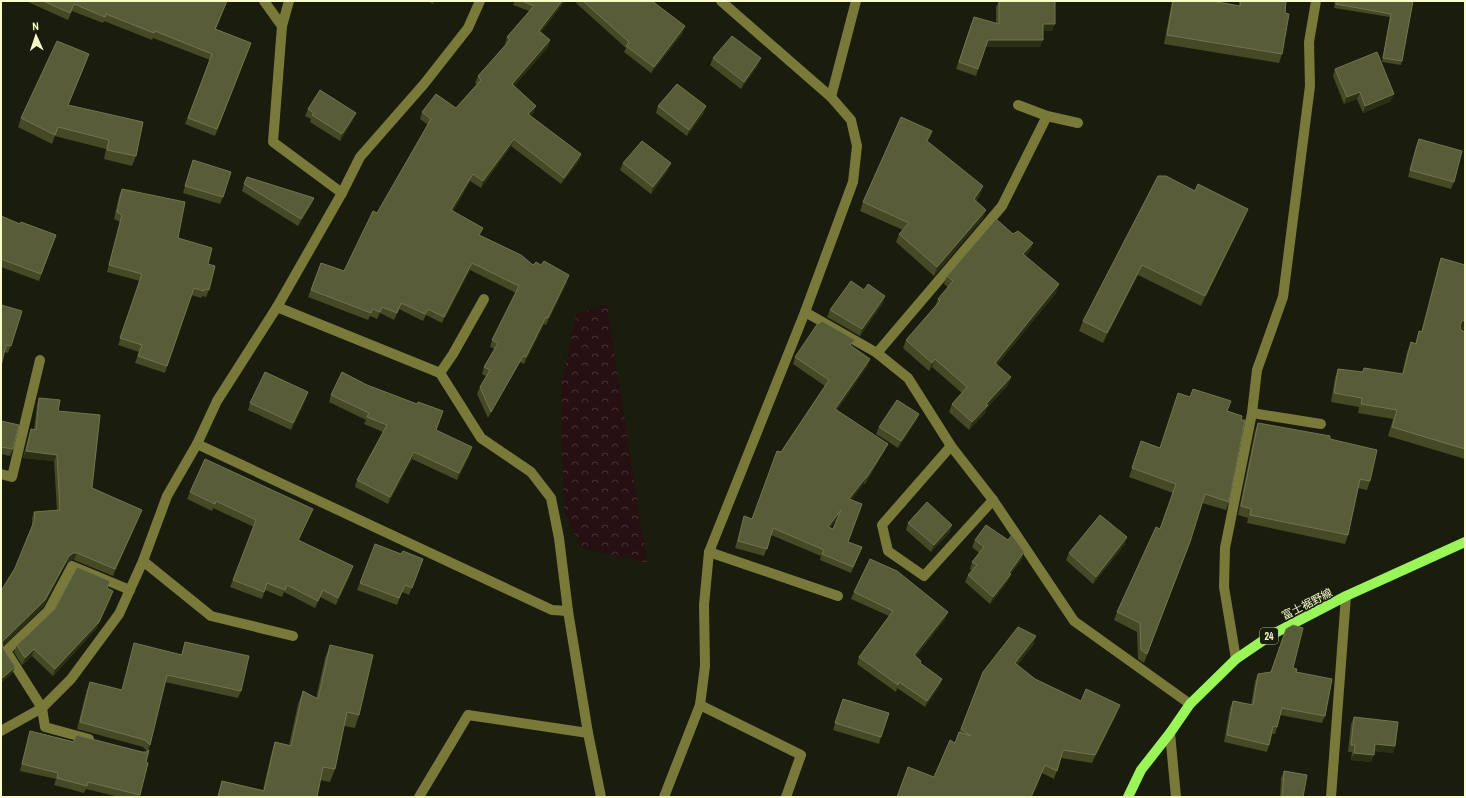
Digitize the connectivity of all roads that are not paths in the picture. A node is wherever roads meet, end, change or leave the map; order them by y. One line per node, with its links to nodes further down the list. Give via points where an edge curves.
1 (264, 1): 7 (street)
2 (289, 1): 7 (street)
3 (480, 1): 12 (street, via 468,28 360,158)
4 (721, 1): 8 (street)
5 (856, 1): 8 (street)
6 (1316, 1): 19 (street, via 1309,42 1310,86 1283,297 1257,370)
7 (282, 26): 12 (street, via 273,142)
8 (831, 97): 15 (street, via 851,120 857,146 853,182)
9 (1018, 104): 10 (street)
10 (1047, 116): 11 (street); 16 (street, via 1002,206)
11 (1078, 123)
12 (342, 193): 14 (street)
13 (484, 299): 18 (street)
14 (276, 307): 18 (street); 21 (street, via 217,401)
15 (805, 312): 16 (street); 26 (street)
16 (877, 353): 22 (street, via 908,378)
17 (40, 360): 23 (street, via 12,477)
18 (440, 374): 31 (street, via 481,438 531,472 551,498)
19 (1252, 413): 20 (street); 33 (street, via 1225,548 1224,587)
20 (1321, 424)
21 (197, 444): 27 (street, via 167,496); 31 (street, via 552,610)
22 (951, 446): 24 (street); 24 (street, via 882,525 888,551 924,576)
23 (1, 474)
24 (992, 500): 34 (street, via 1074,621)
25 (1465, 542): 30 (main road, 富士裾野線 / 24)
26 (709, 552): 29 (street); 35 (street, via 704,605 705,666)
27 (143, 561): 28 (street); 32 (street, via 211,616)
28 (130, 590): 36 (street, via 119,614 72,679); 36 (street, via 72,566 48,611 6,651)
29 (838, 596)
30 (1346, 596): 33 (main road, 富士裾野線 / 24, via 1271,635); 47 (street)
31 (568, 611): 38 (street)
32 (293, 636)
33 (1236, 659): 34 (main road, 富士裾野線 / 24)
34 (1190, 704): 39 (main road, 富士裾野線 / 24)
35 (700, 705): 43 (street); 44 (street, via 801,754)
36 (42, 708): 37 (street); 40 (street, via 45,727)
37 (1, 731)
38 (588, 733): 41 (street, via 468,715); 42 (street)
39 (1170, 733): 45 (main road, 富士裾野線 / 24, via 1141,770); 46 (street)
40 (96, 741)
41 (419, 797)
42 (601, 797)
43 (664, 797)
44 (786, 797)
45 (1128, 797)
46 (1176, 797)
47 (1331, 797)

